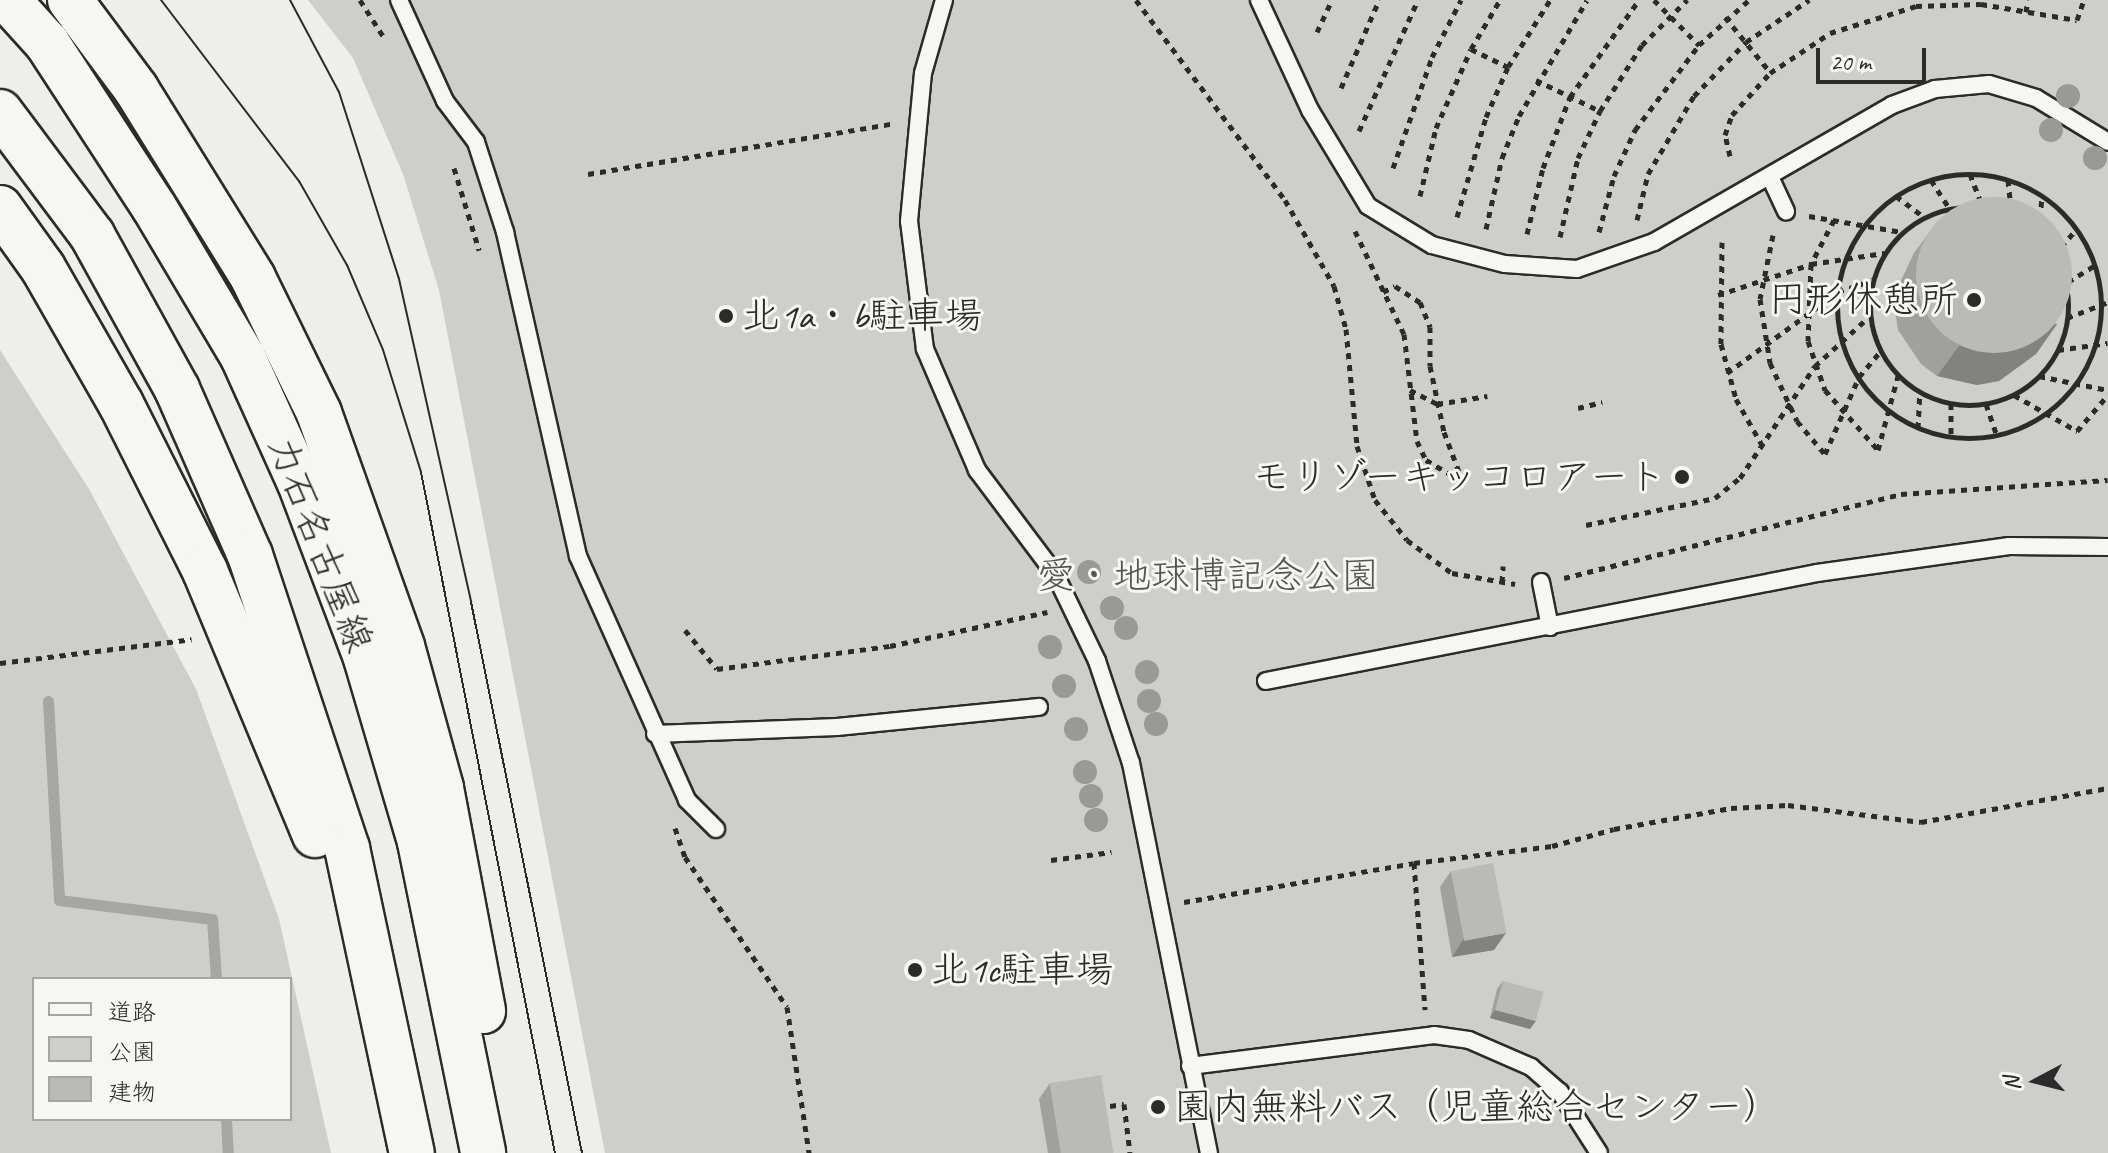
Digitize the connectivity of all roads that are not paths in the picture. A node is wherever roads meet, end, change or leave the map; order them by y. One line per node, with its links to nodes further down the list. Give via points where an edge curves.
1 (8, 0): 21 (main road, 力石名古屋線, via 47,43 154,207 243,357 300,483 366,658 420,842)
2 (70, 0): 22 (main road, via 136,89 253,278 319,413 357,512 402,646 441,788 483,1008)
3 (399, 0): 16 (lane, via 445,101 476,142 505,232 578,556)
4 (944, 0): 19 (lane, via 923,73 909,221 925,349 977,470 1055,574 1097,661 1131,763)
5 (1259, 0): 8 (lane, via 1310,110 1368,206 1432,245 1505,264 1577,269 1654,242)
6 (0, 112): 18 (main road, 力石名古屋線, via 92,235 177,389 250,555 347,848)
7 (2108, 142): 8 (lane, via 2036,98 1989,84 1935,89 1892,105)
8 (1770, 177): 10 (lane)
9 (0, 208): 18 (main road, via 43,268 121,404 233,634)
10 (1786, 212)
11 (2108, 547): 13 (lane, via 2009,546 1940,554)
12 (1541, 582): 13 (lane)
13 (1550, 627): 14 (lane)
14 (1266, 681)
15 (1039, 707): 16 (lane, via 792,730)
16 (655, 734): 17 (lane, via 687,800)
17 (716, 829)
18 (389, 1028): 20 (main road, 力石名古屋線)
19 (1190, 1066): 23 (lane); 24 (lane, via 1428,1036 1469,1040 1531,1067 1560,1092)
20 (412, 1153)
21 (483, 1153)
22 (500, 1153)
23 (1209, 1153)
24 (1599, 1153)

